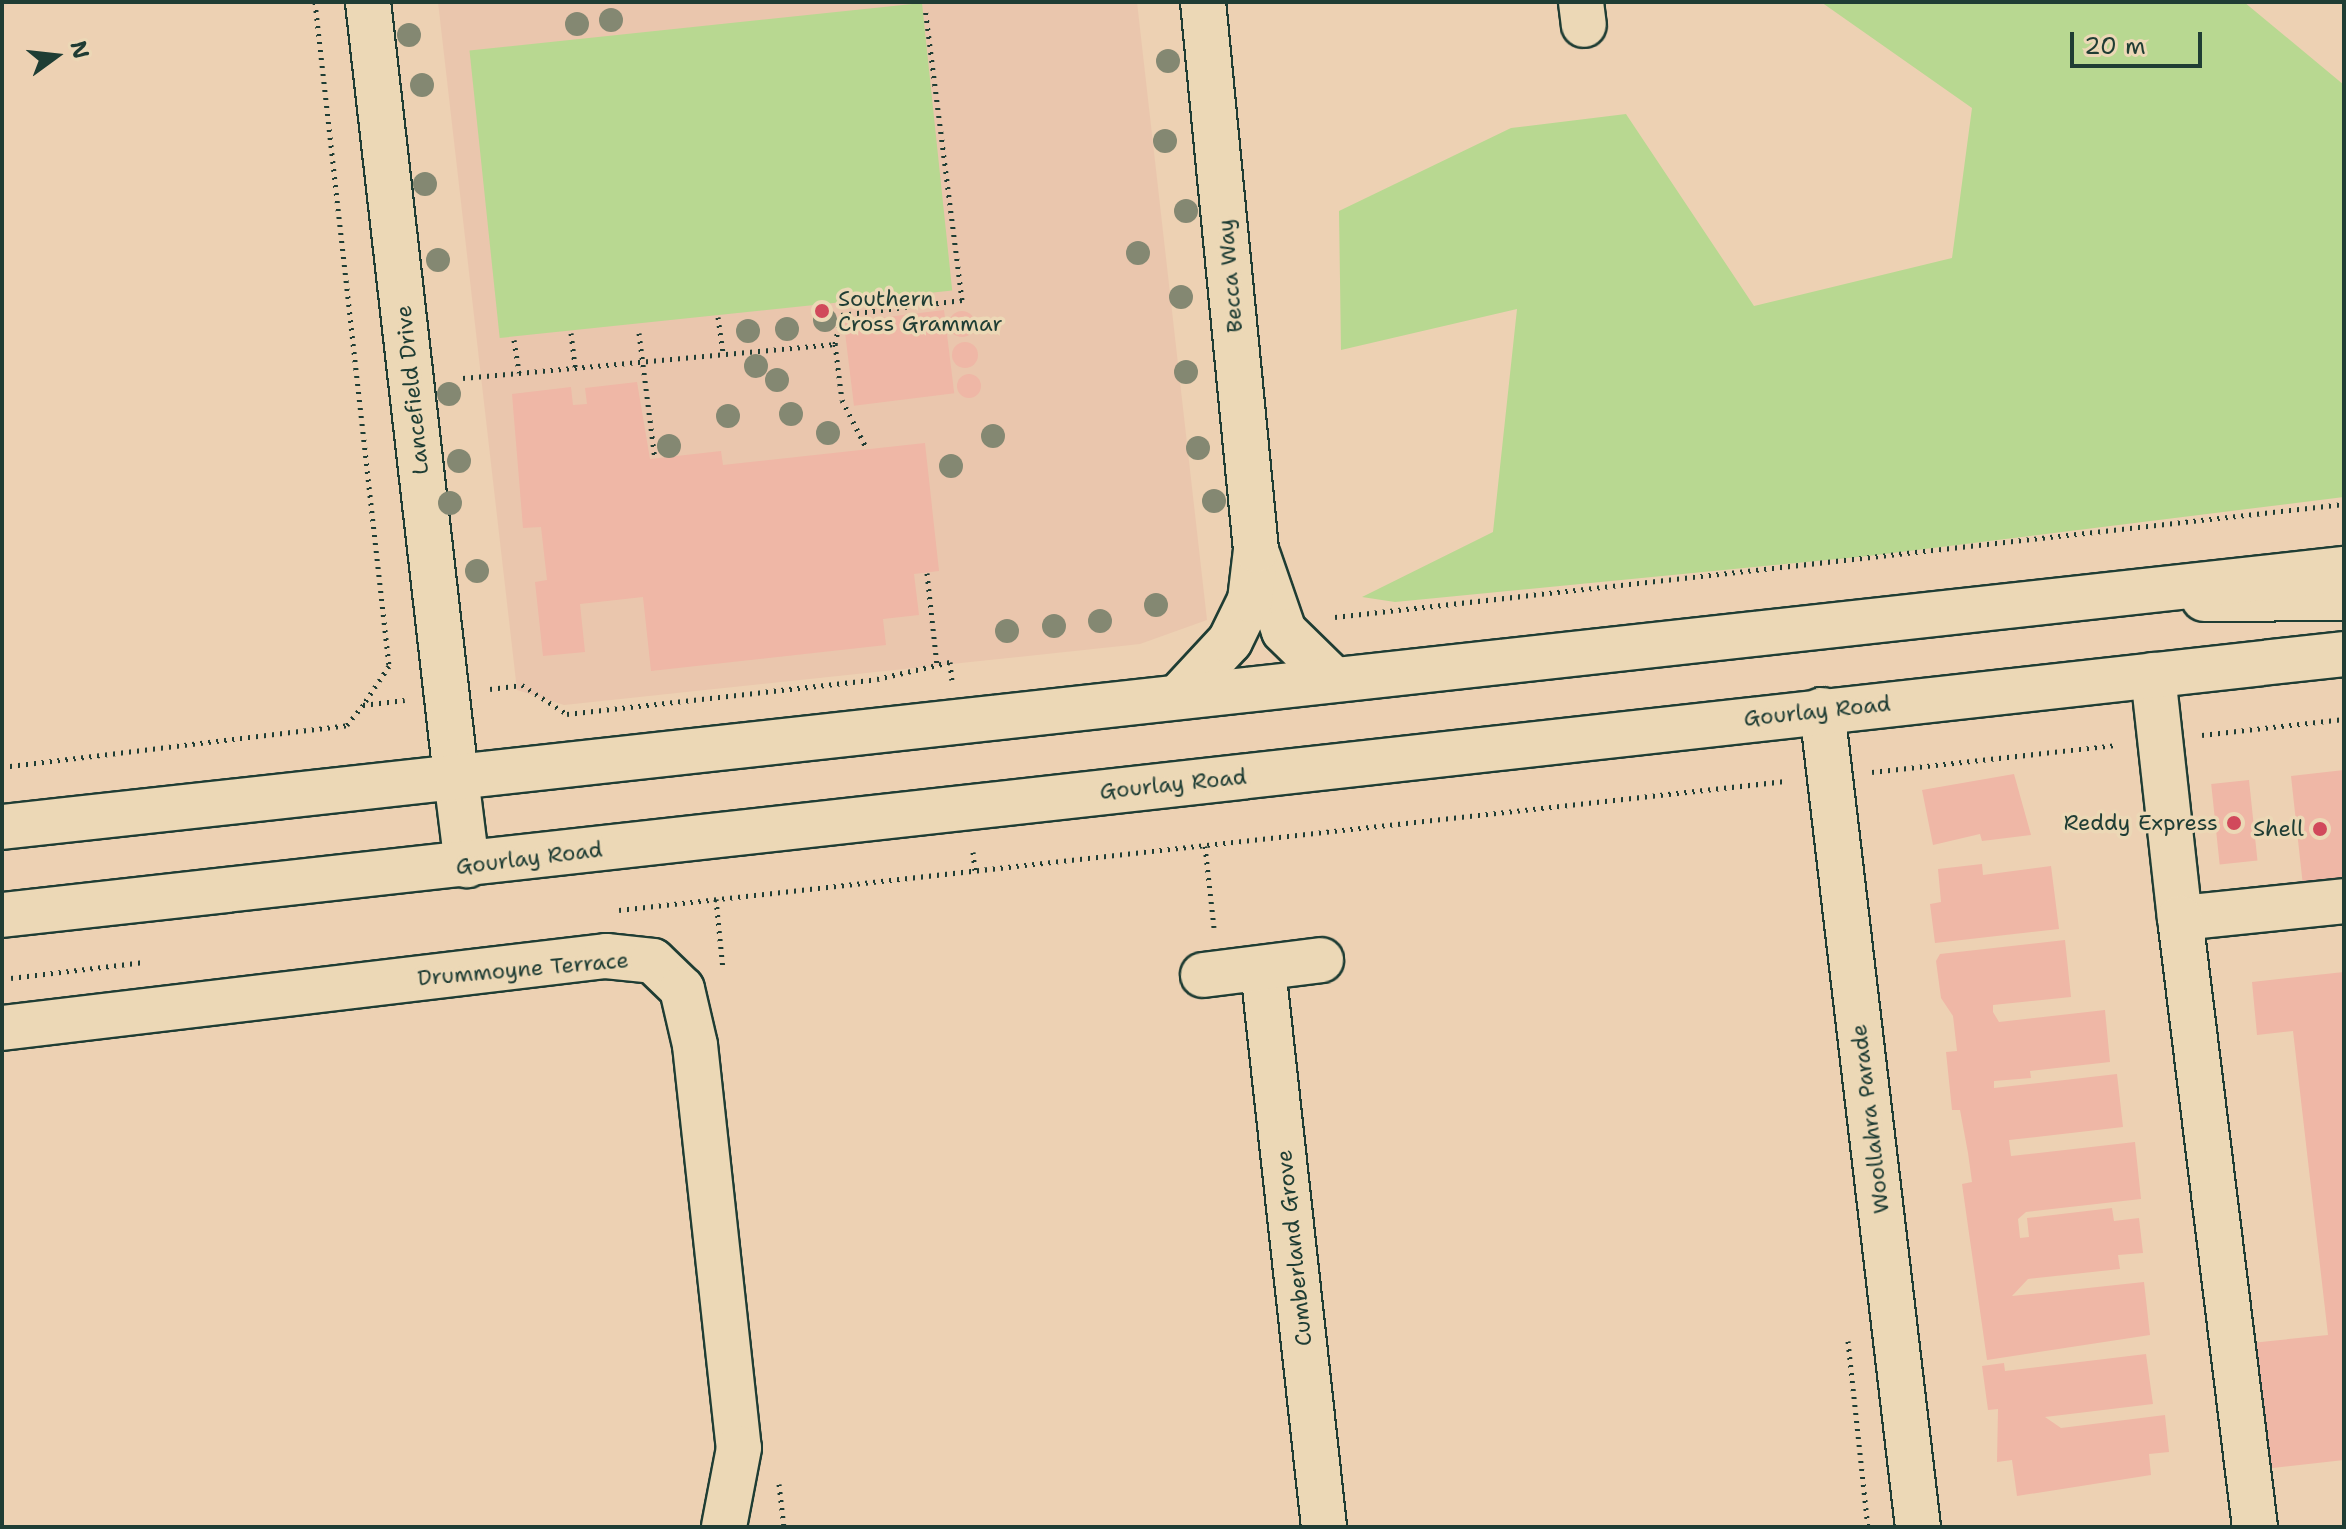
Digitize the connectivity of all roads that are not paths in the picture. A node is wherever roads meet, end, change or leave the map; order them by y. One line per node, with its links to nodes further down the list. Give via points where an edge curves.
1 (368, 2): 12 (main road, Lancefield Drive)
2 (1203, 2): 3 (main road, Becca Way)
3 (1256, 550): 9 (main road, Becca Way, via 1284,631); 10 (main road, Becca Way, via 1250,600 1230,641)
4 (2344, 569): 5 (main road)
5 (2150, 590): 6 (main road, via 2210,600); 9 (main road)
6 (2344, 598)
7 (2344, 654): 8 (main road, Gourlay Road)
8 (2153, 675): 11 (main road, Gourlay Road); 17 (main road)
9 (1333, 679): 10 (main road)
10 (1179, 696): 12 (main road)
11 (1822, 710): 14 (main road, Gourlay Road); 24 (main road, Woollahra Parade)
12 (456, 777): 13 (main road); 14 (main road, Lancefield Drive)
13 (2, 827)
14 (467, 865): 16 (main road, Gourlay Road)
15 (2344, 901): 17 (main road)
16 (2, 915)
17 (2180, 918): 25 (main road)
18 (1321, 960): 19 (main road)
19 (1263, 969): 20 (main road); 23 (main road, Cumberland Grove)
20 (1212, 974)
21 (2, 1028): 22 (main road, Drummoyne Terrace, via 606,956 653,961 682,989 695,1045 739,1448)
22 (724, 1527)
23 (1324, 1527)
24 (1918, 1527)
25 (2255, 1527)

